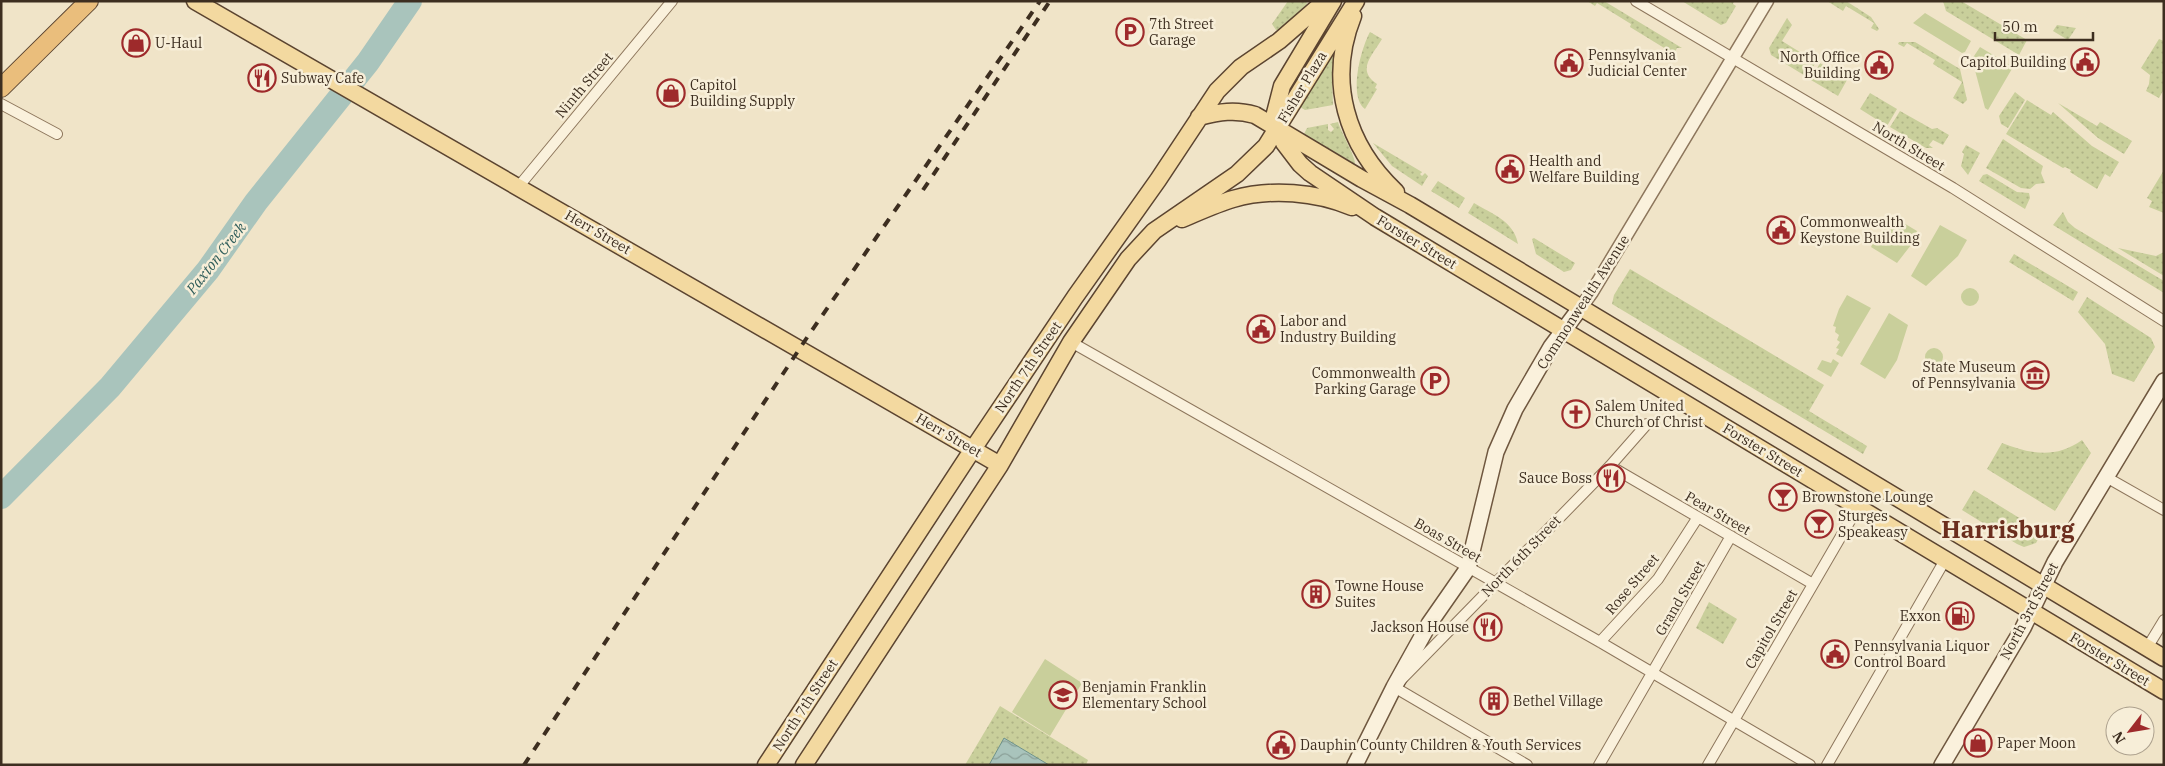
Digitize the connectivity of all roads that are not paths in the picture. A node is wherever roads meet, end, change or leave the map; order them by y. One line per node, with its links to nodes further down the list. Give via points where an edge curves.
1 (88, 1): 10 (highway)
2 (195, 1): 15 (main road, Herr Street)
3 (672, 1): 15 (street, Ninth Street)
4 (1325, 1): 12 (main road, North 7th Street, via 1226,80)
5 (1333, 1): 13 (main road, Fisher Plaza, via 1282,86 1275,111)
6 (1358, 1): 13 (main road, Fisher Plaza); 16 (main road, via 1342,62 1341,82 1347,120 1374,168)
7 (1636, 1): 9 (street, North Street)
8 (1766, 1): 9 (street, Commonwealth Avenue)
9 (1732, 58): 19 (street, Commonwealth Avenue); 20 (street, North Street, via 1941,181)
10 (1, 88)
11 (1, 104): 14 (street)
12 (1200, 117): 13 (main road, Forster Street, via 1243,111); 25 (main road, North 7th Street)
13 (1278, 129): 16 (main road, Forster Street); 17 (main road, Forster Street, via 1284,143 1310,173); 18 (main road, North 7th Street, via 1258,156 1237,174 1169,219)
14 (57, 134)
15 (519, 186): 25 (main road, Herr Street)
16 (1410, 205): 19 (main road, Forster Street)
17 (1375, 217): 18 (main road, via 1318,197 1256,194 1176,221); 21 (main road, Forster Street)
18 (1140, 244): 22 (main road, North 7th Street)
19 (1581, 308): 21 (main road, Commonwealth Avenue); 37 (main road, Forster Street)
20 (2164, 320)
21 (1564, 330): 29 (main road, Forster Street); 34 (main road, Commonwealth Avenue, via 1515,410 1496,452)
22 (1071, 342): 26 (main road, North 7th Street); 34 (street, Boas Street)
23 (2164, 381): 28 (main road, North 3rd Street)
24 (1647, 424): 27 (street, North 6th Street)
25 (973, 449): 26 (main road, Herr Street); 47 (main road, North 7th Street)
26 (1000, 464): 48 (main road, North 7th Street)
27 (1610, 466): 31 (street, Pear Street); 35 (street, North 6th Street)
28 (2106, 477): 30 (street); 37 (main road, North 3rd Street)
29 (1858, 507): 33 (main road, Forster Street); 36 (street, Capitol Street)
30 (2164, 510)
31 (1698, 517): 32 (street, Pear Street); 40 (street, Rose Street, via 1658,579)
32 (1731, 536): 36 (street, Pear Street); 43 (street, Grand Street)
33 (1946, 560): 38 (main road, Forster Street); 54 (street)
34 (1468, 568): 35 (street, Boas Street); 44 (main road, North 6th Street, via 1429,624)
35 (1495, 583): 40 (street, Boas Street); 44 (street, North 6th Street)
36 (1813, 584): 46 (street, Capitol Street)
37 (2043, 586): 38 (main road, North 3rd Street); 41 (main road, Forster Street)
38 (2031, 611): 45 (main road, Forster Street); 55 (main road, North 3rd Street)
39 (2164, 620): 41 (street)
40 (1600, 642): 43 (street, Boas Street)
41 (2148, 648): 42 (main road, Forster Street)
42 (2164, 658)
43 (1652, 673): 46 (street, Boas Street); 51 (street, Grand Street)
44 (1394, 687): 49 (main road, North 6th Street); 50 (street)
45 (2164, 691)
46 (1734, 720): 52 (street, Capitol Street); 53 (street, Boas Street)
47 (766, 765)
48 (804, 765)
49 (1355, 765)
50 (1527, 765)
51 (1599, 765)
52 (1708, 765)
53 (1810, 765)
54 (1826, 765)
55 (1942, 765)

